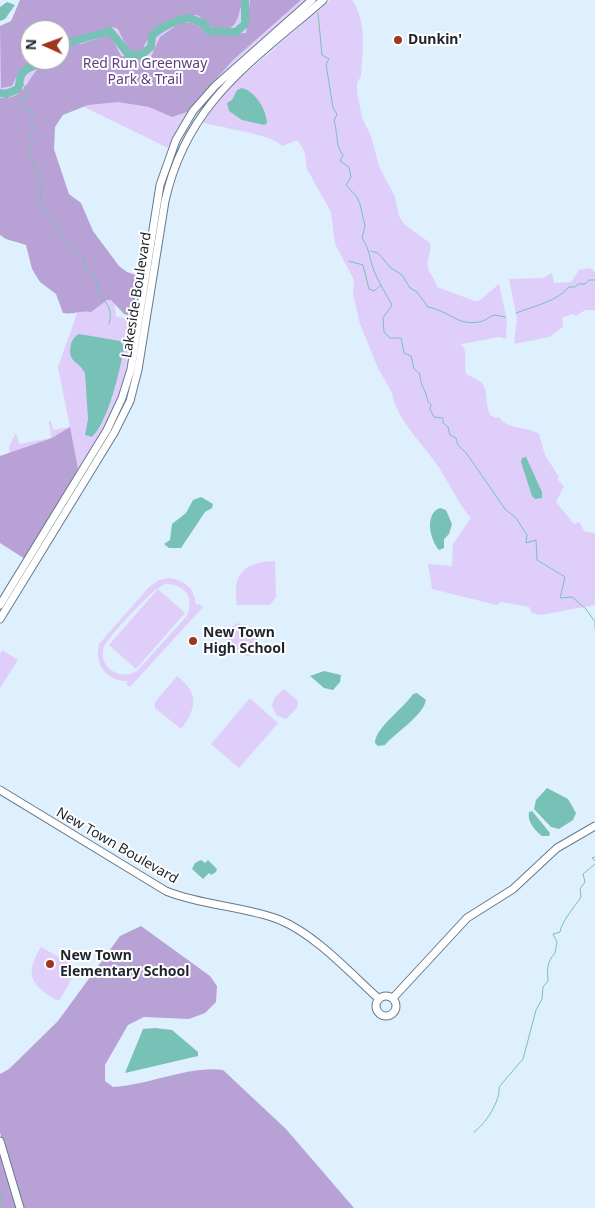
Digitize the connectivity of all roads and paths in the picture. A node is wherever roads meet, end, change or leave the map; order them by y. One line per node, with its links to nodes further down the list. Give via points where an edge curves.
1 (312, 0): 3 (main road, Lakeside Boulevard, via 215,86 176,140 160,184 131,368 122,398 107,430)
2 (323, 0): 4 (main road, Lakeside Boulevard, via 220,91 183,144 165,201 138,370 130,401 114,433)
3 (0, 605)
4 (0, 619)
5 (0, 790): 8 (main road, New Town Boulevard, via 166,891 186,899 289,924)
6 (595, 826): 7 (main road, via 557,848 513,889 467,918)
7 (394, 998): 8 (main road, via 386,995); 8 (main road, via 396,1010 386,1016 376,1009)
8 (378, 999)
9 (0, 1141): 10 (main road)
10 (20, 1208)

